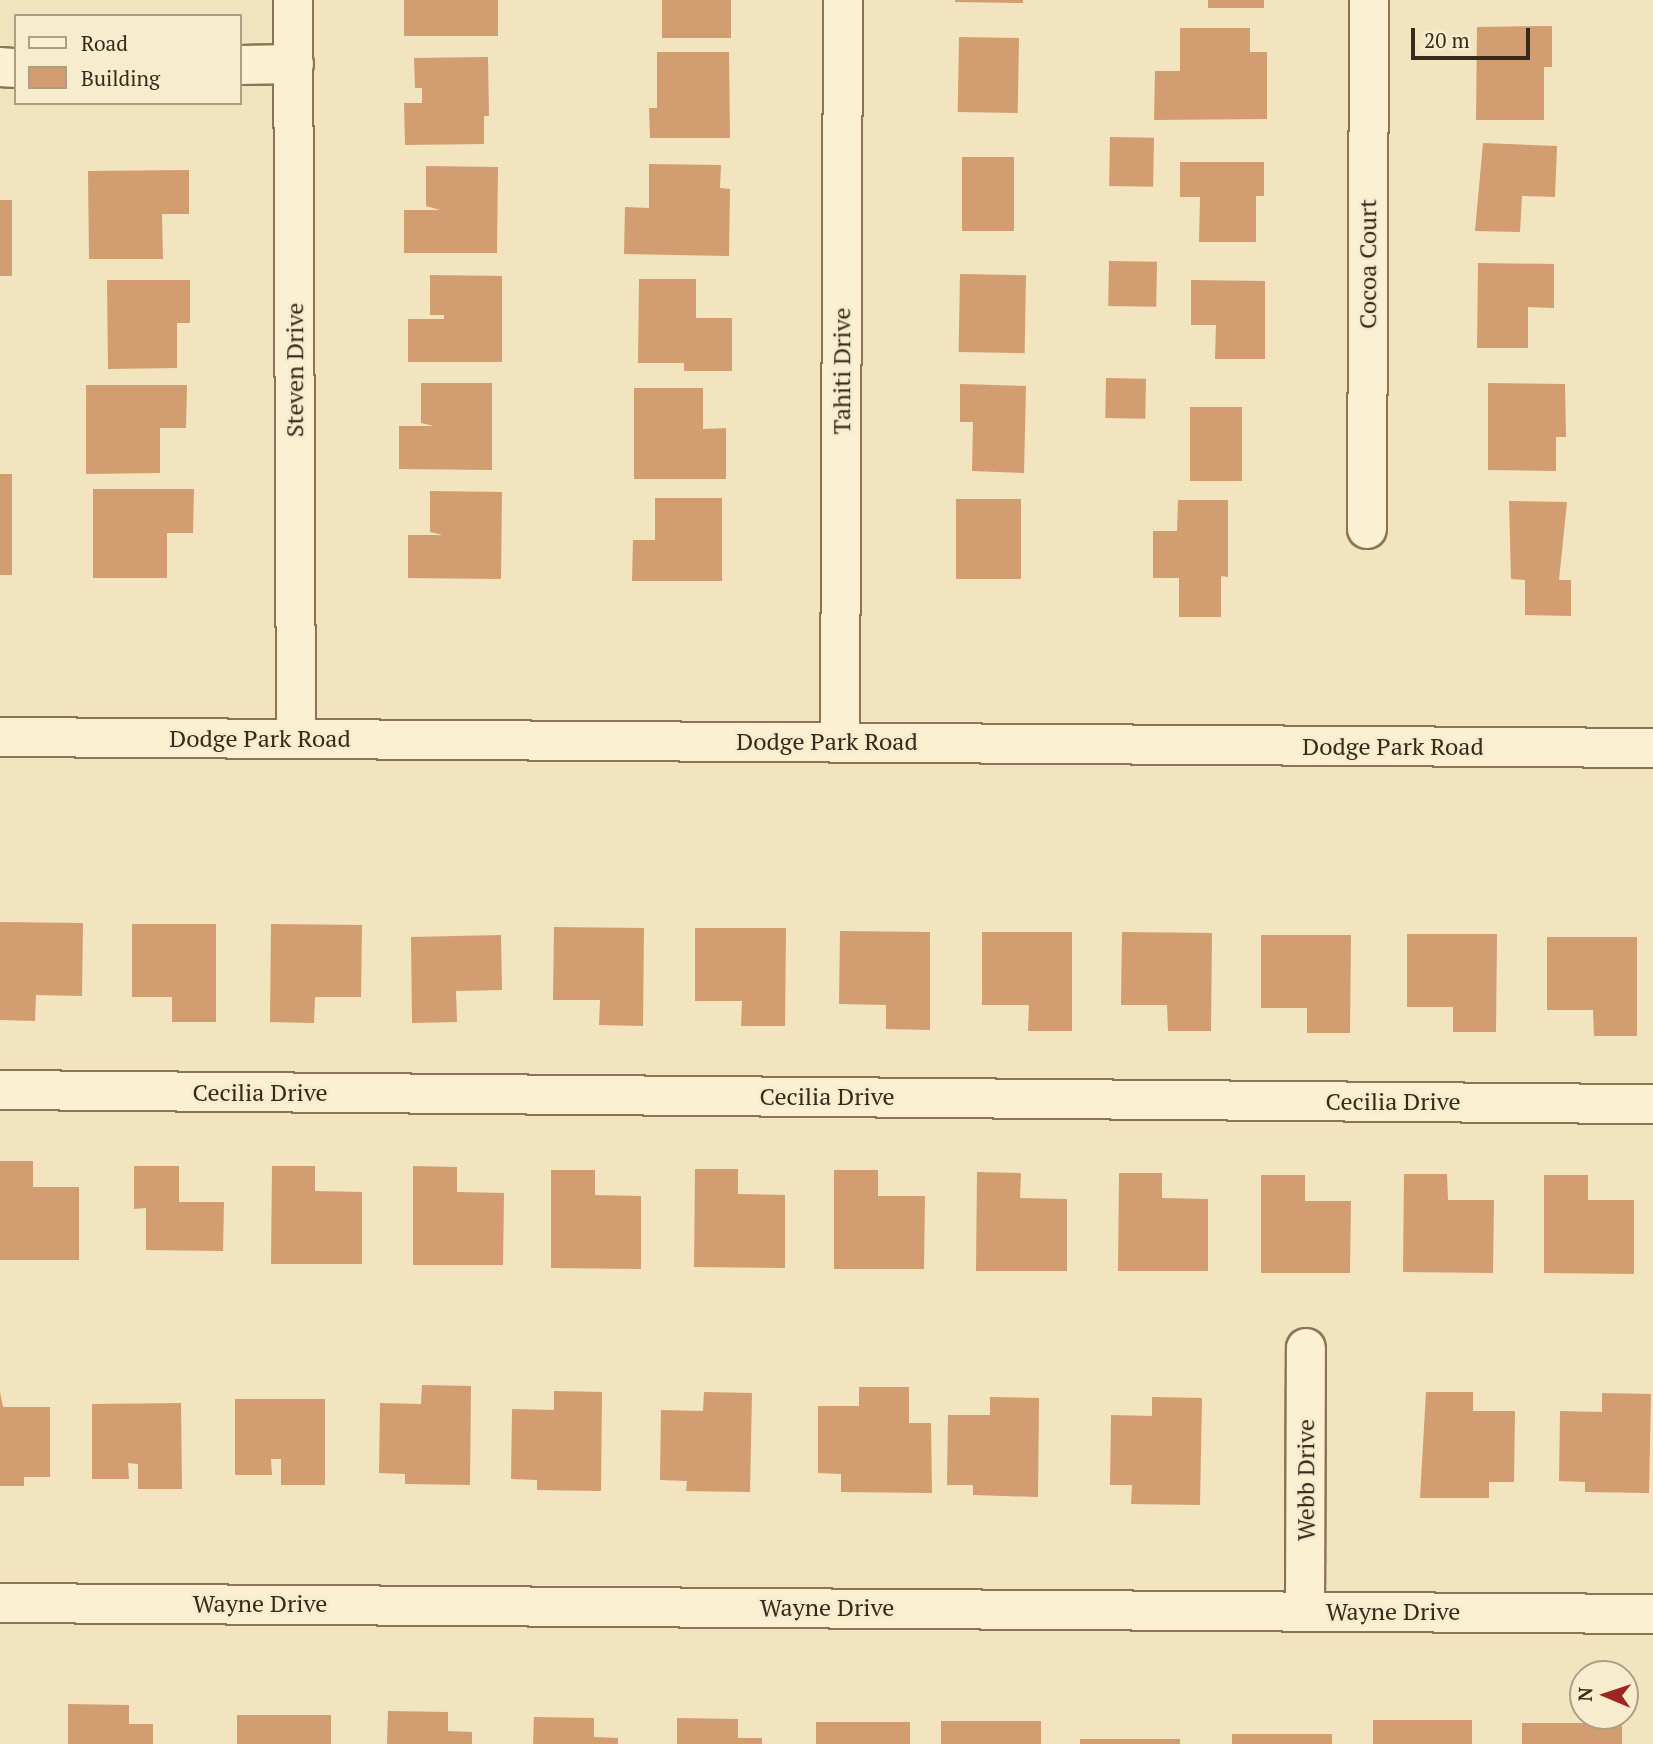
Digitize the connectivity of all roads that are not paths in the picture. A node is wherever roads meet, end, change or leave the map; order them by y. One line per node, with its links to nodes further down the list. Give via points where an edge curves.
1 (293, 0): 4 (street, Steven Drive)
2 (843, 0): 9 (street, Tahiti Drive)
3 (1369, 0): 6 (street, Cocoa Court)
4 (294, 64): 5 (street); 8 (street, Steven Drive)
5 (242, 65)
6 (1367, 528)
7 (0, 737): 8 (street, Dodge Park Road)
8 (296, 739): 9 (street, Dodge Park Road)
9 (840, 742): 10 (street, Dodge Park Road)
10 (1653, 748)
11 (0, 1090): 12 (street, Cecilia Drive)
12 (1653, 1104)
13 (1306, 1348): 15 (street, Webb Drive)
14 (0, 1603): 15 (street, Wayne Drive)
15 (1305, 1612): 16 (street, Wayne Drive)
16 (1653, 1614)

